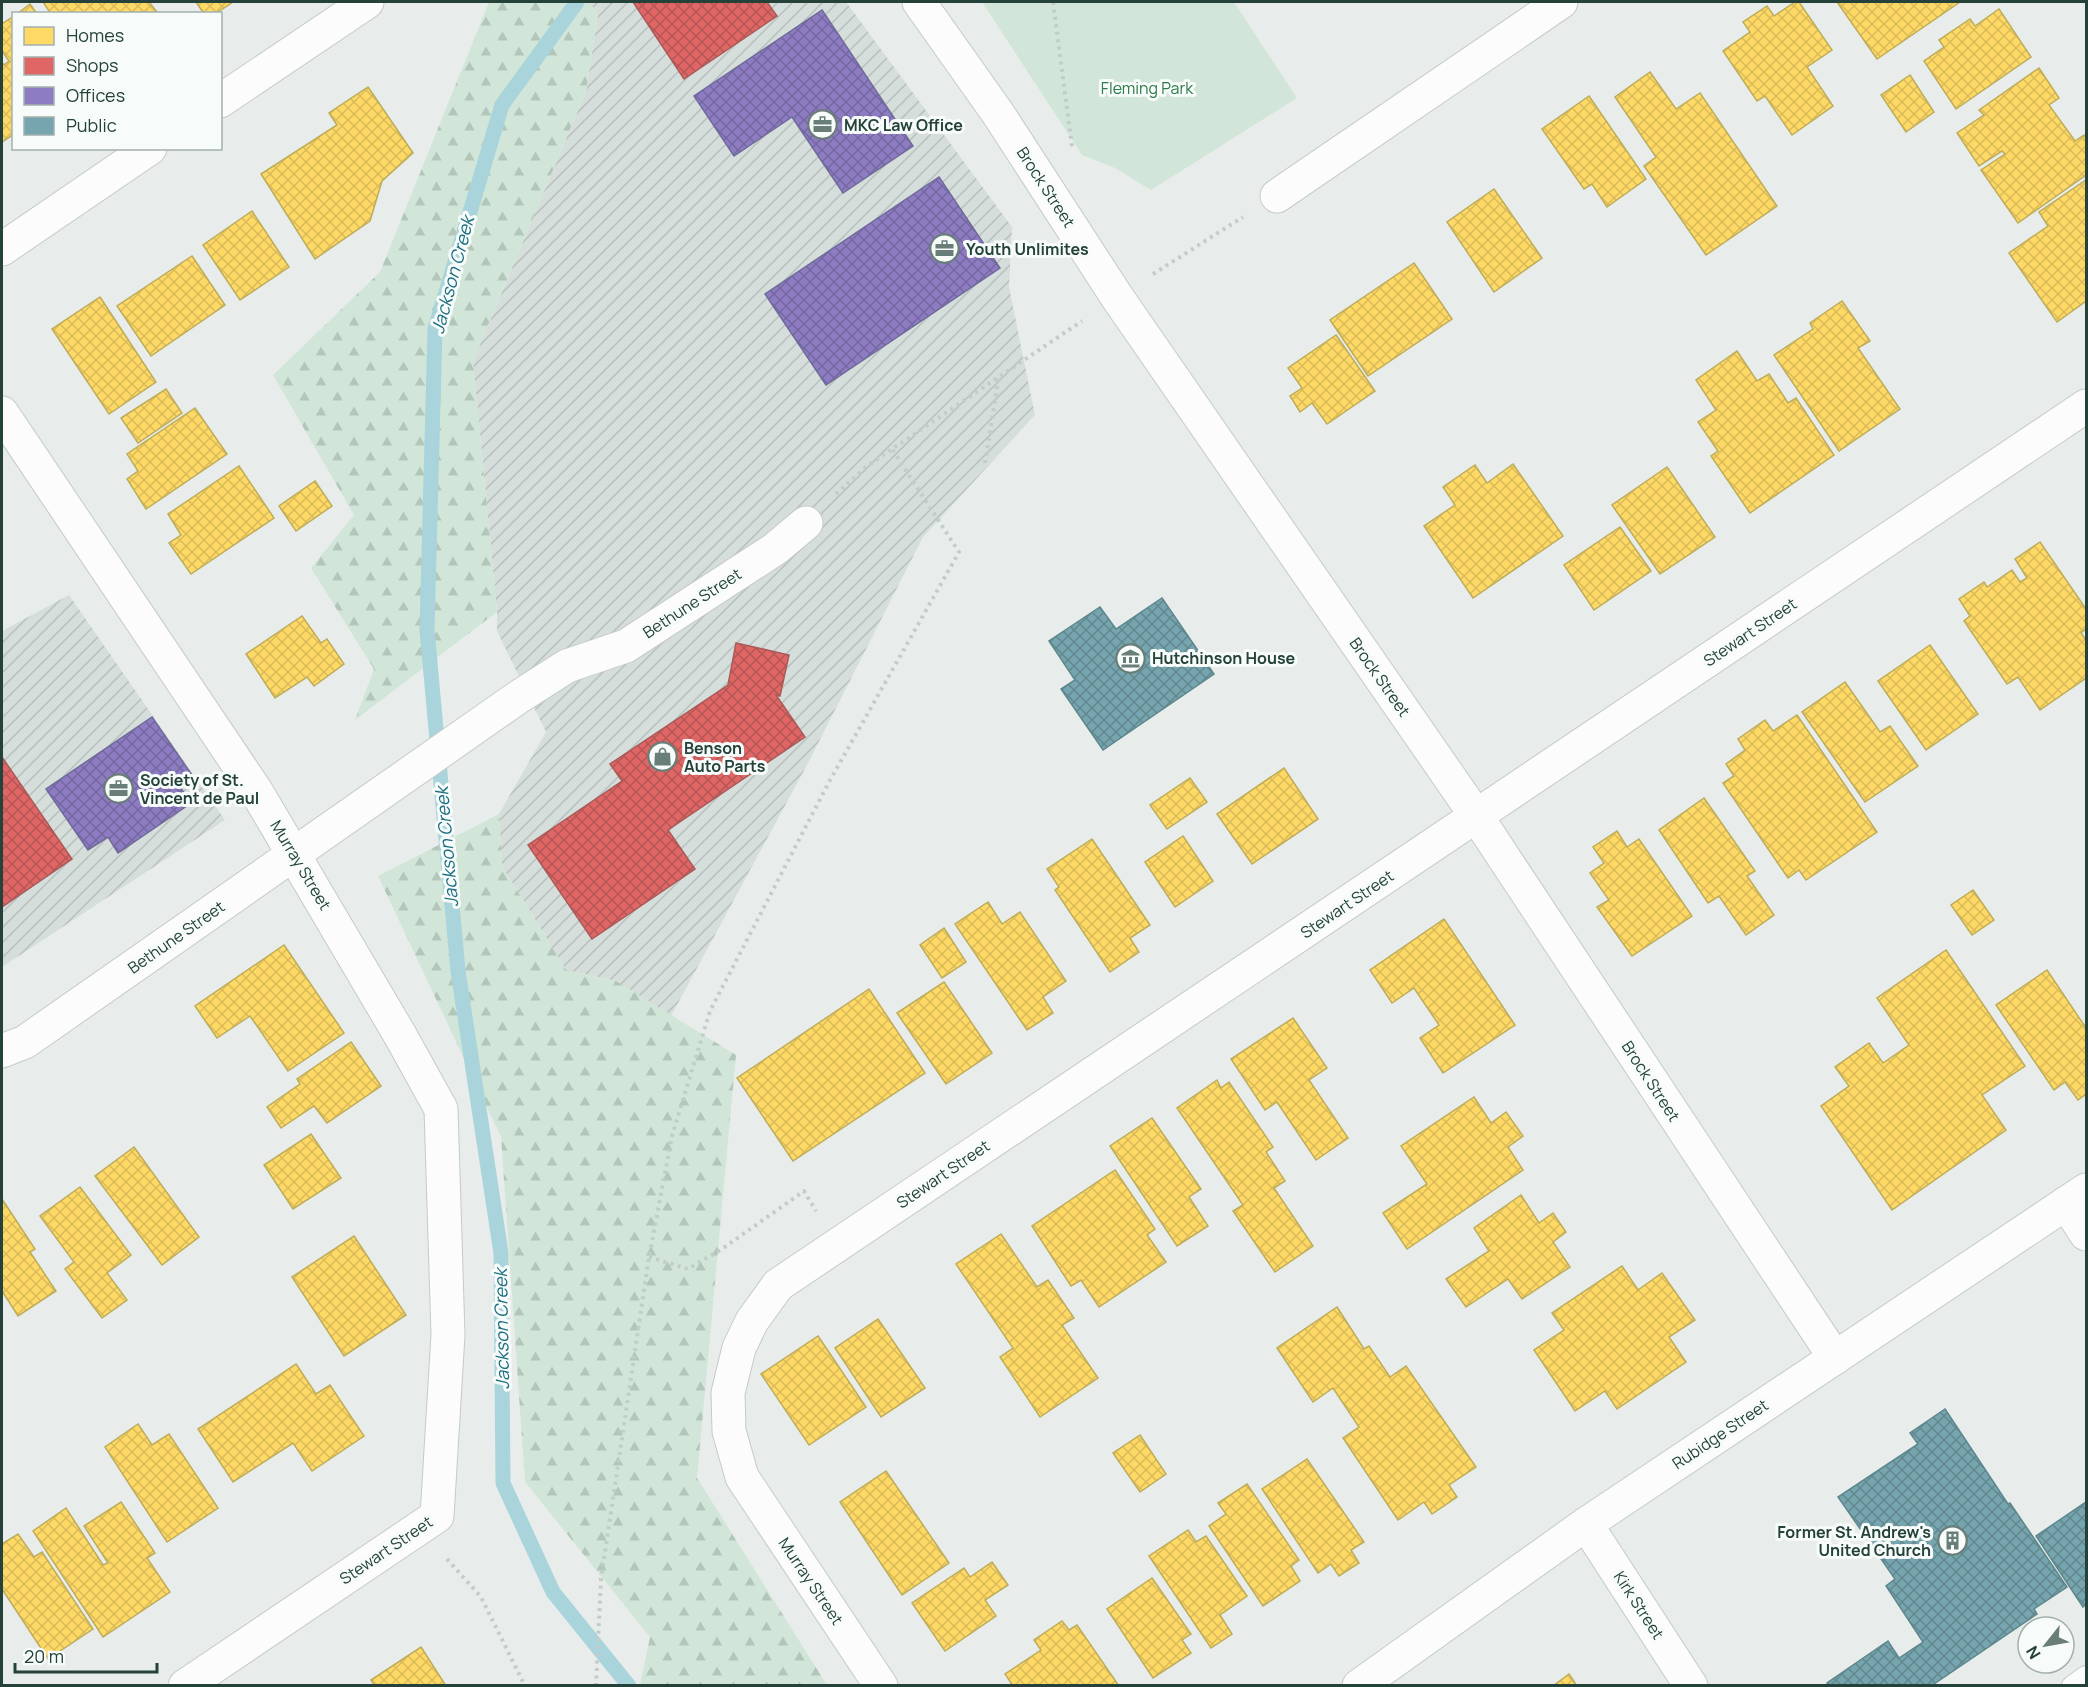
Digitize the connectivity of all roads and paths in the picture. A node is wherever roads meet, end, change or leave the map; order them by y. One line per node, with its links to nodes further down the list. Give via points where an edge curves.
1 (367, 2): 5 (street)
2 (919, 2): 10 (street, Brock Street, via 999,115)
3 (1053, 2): 6 (path)
4 (1561, 2): 8 (street)
5 (222, 100)
6 (1072, 148)
7 (147, 150): 9 (street)
8 (1277, 196): 10 (path)
9 (2, 249)
10 (1117, 297): 11 (path); 18 (street, Brock Street)
11 (999, 376): 14 (path); 15 (path)
12 (2086, 406): 18 (street, Stewart Street)
13 (2, 412): 19 (street, Murray Street)
14 (892, 449): 16 (path); 24 (path, via 959,552 829,782 710,1011 672,1136)
15 (985, 464)
16 (867, 466)
17 (806, 523): 19 (street, Bethune Street, via 776,549 626,645 567,666 520,696)
18 (1477, 817): 26 (street, Brock Street); 27 (street, Stewart Street, via 778,1286 743,1339 728,1393 729,1431)
19 (294, 853): 20 (street, Bethune Street, via 25,1042); 25 (street, Murray Street, via 441,1109)
20 (2, 1051)
21 (2076, 1196): 23 (street); 26 (street, Rubidge Street)
22 (818, 1215): 24 (path, via 804,1191 688,1269)
23 (2086, 1234)
24 (649, 1257): 33 (path, via 602,1579)
25 (448, 1335): 29 (street, Stewart Street, via 437,1516)
26 (1835, 1358): 28 (street, Rubidge Street)
27 (741, 1477): 34 (street, Murray Street)
28 (1586, 1524): 35 (street, Rubidge Street); 36 (street, Kirk Street)
29 (420, 1527): 31 (street, Stewart Street); 32 (path, via 481,1597)
30 (2086, 1676): 37 (lane)
31 (185, 1686)
32 (525, 1686)
33 (596, 1686)
34 (881, 1686)
35 (1359, 1686)
36 (1691, 1686)
37 (2072, 1686)

